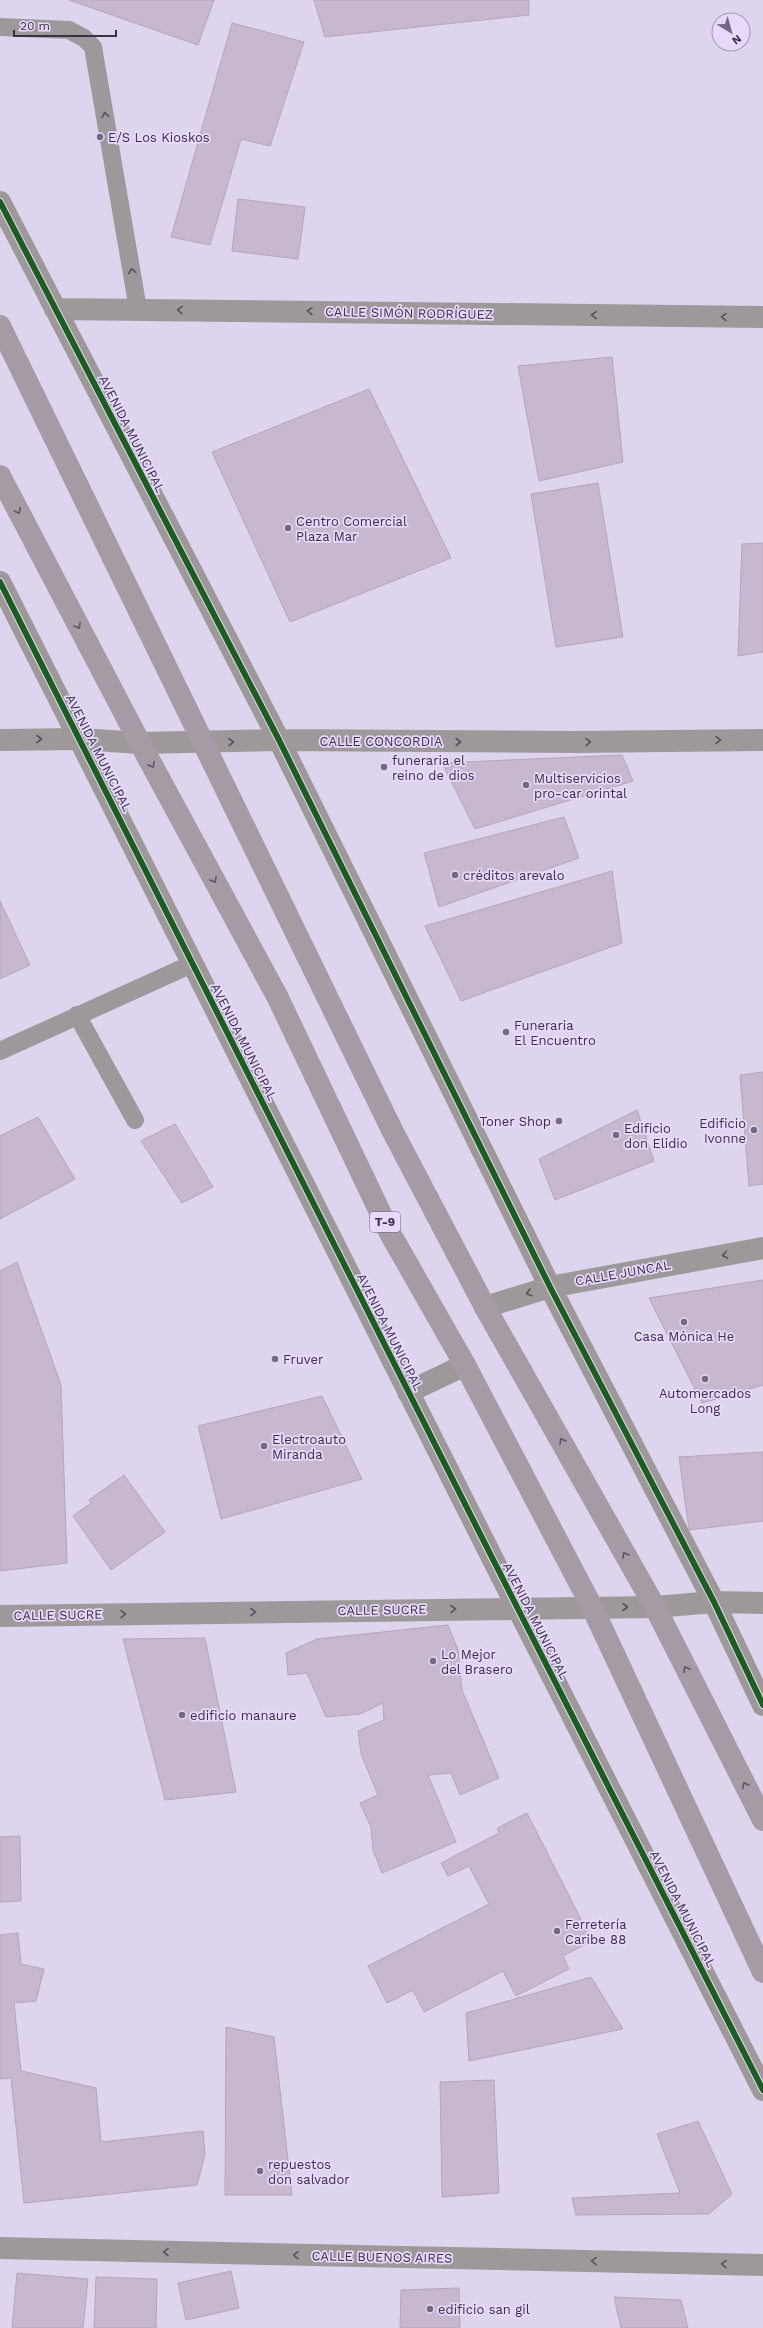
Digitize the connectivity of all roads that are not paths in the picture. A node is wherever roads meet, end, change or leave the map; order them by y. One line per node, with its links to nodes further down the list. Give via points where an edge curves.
1 (0, 27): 4 (lane, one-way to 1, via 93,47 84,38 69,30)
2 (0, 202): 3 (street, AVENIDA MUNICIPAL)
3 (56, 309): 4 (street, CALLE SIMÓN RODRÍGUEZ); 11 (street, AVENIDA MUNICIPAL)
4 (138, 309): 5 (street, CALLE SIMÓN RODRÍGUEZ, one-way to 4)
5 (763, 317)
6 (0, 326): 13 (highway)
7 (0, 476): 14 (highway, T-9, one-way to 14)
8 (0, 582): 9 (street, AVENIDA MUNICIPAL)
9 (80, 739): 10 (street, CALLE CONCORDIA, one-way to 9); 14 (street, CALLE CONCORDIA); 15 (street, AVENIDA MUNICIPAL)
10 (0, 740)
11 (279, 740): 12 (street, CALLE CONCORDIA, one-way to 12); 13 (street, CALLE CONCORDIA, one-way to 11); 20 (street, AVENIDA MUNICIPAL)
12 (763, 740)
13 (204, 742): 14 (street, CALLE CONCORDIA); 21 (highway, via 392,1130)
14 (140, 743): 22 (highway, T-9, one-way to 22, via 277,996 391,1235)
15 (192, 964): 16 (lane); 23 (street, AVENIDA MUNICIPAL)
16 (77, 1015): 17 (lane); 18 (lane)
17 (0, 1051)
18 (135, 1120)
19 (763, 1248): 20 (street, CALLE JUNCAL, one-way to 20)
20 (550, 1287): 21 (street, CALLE JUNCAL, one-way to 21); 24 (street, AVENIDA MUNICIPAL)
21 (485, 1307): 27 (highway, one-way to 21)
22 (465, 1365): 23 (street); 26 (highway, T-9)
23 (408, 1392): 28 (street, AVENIDA MUNICIPAL)
24 (714, 1602): 25 (street, CALLE SUCRE); 27 (street, CALLE SUCRE); 30 (street, AVENIDA MUNICIPAL)
25 (763, 1603)
26 (592, 1607): 27 (street, CALLE SUCRE, one-way to 27); 28 (street, CALLE SUCRE); 32 (highway, T-9)
27 (654, 1607): 31 (highway, one-way to 27)
28 (518, 1609): 29 (street, CALLE SUCRE, one-way to 28); 33 (street, AVENIDA MUNICIPAL)
29 (0, 1616)
30 (763, 1705)
31 (763, 1820)
32 (763, 1972)
33 (763, 2090)
34 (0, 2248): 35 (street, CALLE BUENOS AIRES, one-way to 34)
35 (763, 2265)

